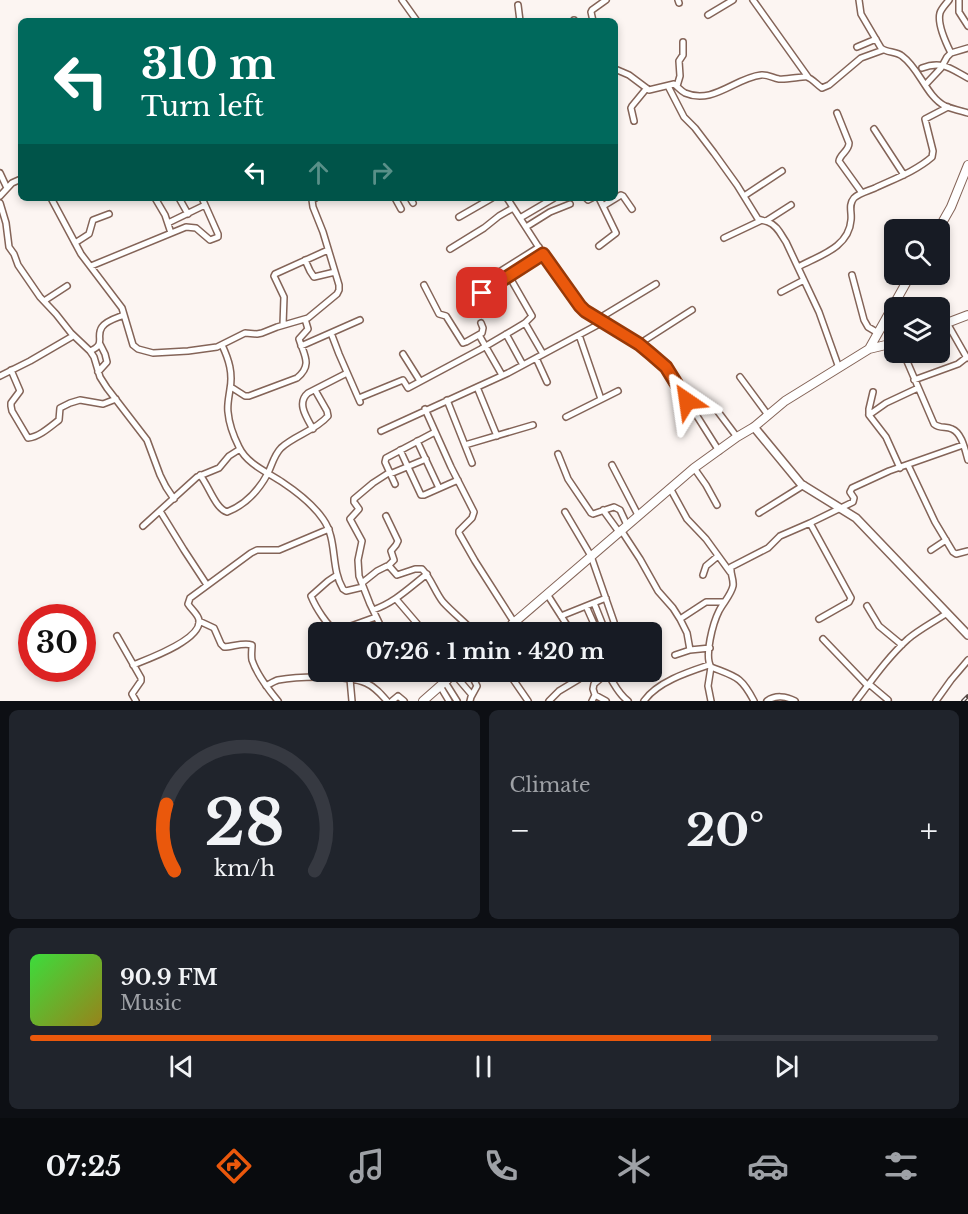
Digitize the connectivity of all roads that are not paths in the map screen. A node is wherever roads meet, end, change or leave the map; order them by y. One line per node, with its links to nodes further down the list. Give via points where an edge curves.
1 (402, 0): 12 (street)
2 (606, 0): 14 (street, via 592,10)
3 (716, 0): 10 (street)
4 (733, 0): 10 (street)
5 (753, 0): 25 (street)
6 (859, 0): 16 (street, via 861,15)
7 (949, 0): 21 (street, via 939,16)
8 (959, 0): 15 (street, via 959,12)
9 (518, 5): 13 (street)
10 (720, 7): 11 (street)
11 (708, 15)
12 (415, 18)
13 (520, 18)
14 (592, 18)
15 (968, 26)
16 (876, 39): 18 (street); 20 (street)
17 (683, 42): 29 (street)
18 (857, 47)
19 (968, 48): 21 (street)
20 (883, 50): 25 (street, via 861,58 825,87); 27 (street, via 903,56)
21 (951, 53): 22 (street)
22 (943, 65): 23 (street); 26 (street); 27 (street)
23 (922, 68)
24 (618, 70): 30 (street)
25 (808, 77): 29 (street, via 778,79 761,75 707,96 686,94)
26 (968, 78)
27 (926, 84): 31 (street, via 933,96)
28 (668, 86): 29 (street); 30 (street); 44 (street, via 684,117)
29 (677, 86)
30 (646, 90): 34 (street, via 631,108)
31 (948, 107): 32 (street); 39 (street, via 925,119 932,157)
32 (968, 112)
33 (837, 113): 42 (street, via 849,143 838,160)
34 (634, 121)
35 (873, 129): 39 (street)
36 (968, 165): 69 (main road)
37 (782, 171): 44 (street)
38 (0, 173): 41 (street)
39 (904, 175): 42 (street)
40 (18, 180): 41 (street)
41 (7, 188): 43 (street)
42 (862, 193): 83 (street, via 850,205 851,224 839,244)
43 (0, 196)
44 (744, 196): 70 (street)
45 (618, 197): 64 (street, via 623,196)
46 (53, 201): 75 (street)
47 (157, 201): 71 (street)
48 (181, 201): 66 (street)
49 (203, 201): 59 (street)
50 (313, 201): 79 (street)
51 (397, 201): 63 (street)
52 (487, 201): 67 (street)
53 (509, 201): 62 (street)
54 (549, 201): 68 (street)
55 (600, 201): 61 (street)
56 (611, 201): 61 (street)
57 (0, 203): 95 (street, via 9,247)
58 (570, 204): 72 (street)
59 (205, 205): 66 (street); 73 (street, via 218,237 210,240 194,226)
60 (791, 205): 70 (street)
61 (603, 206): 76 (street, via 616,233)
62 (513, 208): 68 (street); 78 (street)
63 (401, 209)
64 (632, 209)
65 (109, 214): 75 (street, via 93,220 90,234)
66 (188, 214): 71 (street)
67 (459, 217)
68 (520, 218): 72 (street)
69 (944, 219)
70 (763, 221): 74 (street); 83 (street, via 779,232)
71 (168, 223): 73 (street)
72 (526, 227): 77 (street)
73 (171, 233): 82 (street)
74 (724, 238)
75 (75, 243): 82 (street)
76 (599, 246)
77 (539, 247): 80 (street); 92 (street)
78 (450, 249)
79 (328, 250): 81 (street); 84 (street)
80 (543, 254): 86 (street); 101 (street, via 580,306)
81 (305, 260): 84 (street, via 314,277); 105 (street, via 274,274 284,297)
82 (91, 266): 97 (street)
83 (798, 267): 87 (street)
84 (334, 272): 99 (street, via 339,285 337,294)
85 (852, 275): 107 (street, via 864,320)
86 (509, 276): 94 (street); 104 (street, via 532,315)
87 (804, 280): 93 (street); 128 (street)
88 (656, 284): 101 (street)
89 (424, 285): 108 (street, via 462,343)
90 (905, 285): 107 (main road)
91 (67, 286): 95 (street)
92 (477, 286)
93 (781, 292)
94 (482, 293)
95 (44, 301): 112 (street)
96 (692, 309): 115 (street)
97 (124, 315): 114 (street, via 104,325); 116 (street, via 132,342 142,351 188,351)
98 (968, 315): 102 (main road)
99 (305, 319): 105 (street); 117 (street, via 308,329 299,339)
100 (360, 321): 106 (street)
101 (600, 321): 110 (street); 115 (street)
102 (950, 322)
103 (481, 323): 108 (street, via 483,331)
104 (525, 323): 109 (street); 123 (street)
105 (283, 325): 116 (street, via 262,333 245,333)
106 (331, 333): 117 (street); 131 (street)
107 (878, 333): 113 (main road); 120 (main road)
108 (479, 334): 118 (street)
109 (506, 334): 118 (street); 127 (street)
110 (579, 335): 123 (street); 145 (street)
111 (950, 335): 125 (street)
112 (73, 336): 121 (street); 129 (street)
113 (884, 338)
114 (100, 344): 121 (street); 130 (street, via 107,362)
115 (639, 344): 164 (street, via 666,367)
116 (222, 345): 138 (street, via 230,363)
117 (301, 346): 138 (street, via 307,364 297,378 249,396)
118 (486, 346): 132 (street); 136 (street)
119 (884, 346): 120 (main road)
120 (869, 349): 128 (main road)
121 (90, 351): 130 (street)
122 (404, 354): 136 (street)
123 (543, 354): 124 (street)
124 (536, 358): 127 (street); 137 (street)
125 (967, 358): 135 (street)
126 (907, 363): 135 (street)
127 (523, 365): 132 (street)
128 (839, 368): 149 (main road)
129 (11, 370): 133 (street); 144 (street, via 20,391 11,403 12,411 28,438 58,420 64,405 80,400 103,404)
130 (98, 372): 144 (street)
131 (347, 373): 136 (street, via 360,400 403,380 408,388); 141 (street)
132 (502, 375): 139 (street)
133 (0, 376)
134 (740, 377): 149 (street)
135 (914, 380): 140 (street)
136 (420, 381)
137 (547, 382)
138 (231, 387): 162 (street, via 228,412)
139 (477, 387): 146 (street); 157 (street)
140 (918, 388): 150 (street); 161 (street, via 934,423 954,429)
141 (315, 390): 154 (street, via 304,396 302,402); 154 (street, via 328,414)
142 (618, 391): 145 (street)
143 (873, 392): 150 (street)
144 (116, 399): 183 (street, via 147,440)
145 (601, 399): 151 (street)
146 (447, 400): 148 (street); 160 (street)
147 (716, 409): 158 (street)
148 (426, 410): 155 (street); 156 (street)
149 (768, 415): 153 (main road)
150 (869, 415): 174 (street, via 886,437)
151 (566, 417)
152 (533, 425): 157 (street)
153 (754, 427): 158 (main road); 180 (street)
154 (313, 429): 175 (street, via 282,447)
155 (381, 431)
156 (435, 432): 159 (street); 178 (street)
157 (497, 436): 160 (street)
158 (738, 437): 164 (main road)
159 (417, 441): 163 (street); 167 (street)
160 (465, 445): 169 (street)
161 (963, 445): 165 (street); 171 (street)
162 (240, 449): 175 (street); 177 (street, via 219,468)
163 (400, 450): 172 (street); 176 (street, via 385,460)
164 (719, 451): 173 (main road)
165 (967, 452): 168 (street)
166 (558, 454): 186 (street, via 568,479 591,513)
167 (426, 459): 172 (street); 181 (street)
168 (968, 459)
169 (472, 463)
170 (612, 465): 190 (street)
171 (908, 465): 174 (street); 196 (street)
172 (407, 467): 176 (street); 181 (street, via 422,495)
173 (694, 468): 182 (main road); 184 (street)
174 (900, 468): 185 (street, via 852,488 854,500)
175 (268, 473): 177 (street, via 255,492 227,512 218,506); 194 (street, via 308,502)
176 (390, 473): 179 (street); 207 (street, via 353,500 359,509 350,522 362,541 358,565)
177 (200, 475): 183 (street)
178 (458, 480): 181 (street); 224 (street, via 474,515 459,533)
179 (395, 484)
180 (804, 485): 185 (street); 189 (street)
181 (439, 488)
182 (670, 488): 190 (main road); 200 (street, via 687,519)
183 (174, 499): 187 (street)
184 (717, 505)
185 (841, 509): 192 (street); 215 (street, via 856,518)
186 (603, 510): 195 (street); 195 (street, via 618,508)
187 (160, 511): 193 (street); 206 (street)
188 (565, 512): 199 (street)
189 (759, 513)
190 (638, 515): 195 (main road)
191 (386, 516): 201 (street, via 398,541 391,551 394,560)
192 (810, 523): 202 (street, via 780,536 768,548 733,566); 219 (street, via 852,598)
193 (143, 526)
194 (329, 529): 204 (street); 206 (street, via 279,550 257,550)
195 (623, 529): 199 (main road); 218 (street, via 658,591)
196 (946, 540): 197 (street); 198 (street, via 954,554)
197 (931, 550)
198 (968, 551)
199 (591, 556): 208 (main road); 209 (street)
200 (718, 556): 202 (street); 205 (street, via 706,566)
201 (388, 566): 203 (street, via 397,574 420,568); 207 (street)
202 (730, 572): 211 (street, via 733,585)
203 (427, 574): 210 (street); 223 (street, via 444,603)
204 (338, 575): 207 (street, via 344,590); 216 (street, via 311,596 333,630)
205 (703, 575)
206 (207, 585): 220 (street, via 188,601)
207 (363, 585): 216 (street)
208 (547, 594): 217 (street); 224 (main road)
209 (606, 598): 212 (street); 228 (street)
210 (396, 599): 216 (street); 222 (street)
211 (724, 602): 218 (street, via 706,602); 233 (street, via 715,620)
212 (594, 603): 213 (street); 227 (street)
213 (586, 606): 217 (street); 226 (street)
214 (867, 606): 232 (street, via 879,626)
215 (947, 613): 229 (street); 232 (street)
216 (374, 614): 221 (street)
217 (561, 616): 225 (street)
218 (681, 619): 234 (street)
219 (819, 619)
220 (199, 621): 237 (street, via 178,646); 252 (street, via 214,628 224,647 252,645 252,660)
221 (378, 622)
222 (416, 622)
223 (464, 622)
224 (514, 622)
225 (565, 622)
226 (593, 622)
227 (602, 622)
228 (614, 622)
229 (968, 635)
230 (117, 636): 237 (street)
231 (823, 639): 251 (street)
232 (902, 645): 251 (street)
233 (710, 648): 234 (street); 238 (street)
234 (690, 650): 235 (street)
235 (675, 655)
236 (968, 660): 276 (street)
237 (133, 665): 258 (street, via 141,678 132,694)
238 (710, 666): 256 (street, via 741,680); 271 (street, via 659,687); 272 (street)
239 (308, 678): 252 (street, via 278,680)
240 (350, 682): 260 (street)
241 (365, 682): 261 (street)
242 (444, 682): 264 (main road)
243 (449, 682): 265 (street)
244 (451, 682): 266 (street)
245 (454, 682): 253 (street)
246 (475, 682): 253 (street)
247 (515, 682): 267 (street)
248 (574, 682): 268 (street)
249 (596, 682): 254 (street)
250 (611, 682): 270 (street)
251 (868, 685): 257 (street); 275 (street)
252 (266, 686): 255 (street)
253 (471, 698)
254 (594, 698): 269 (street)
255 (276, 699): 259 (street)
256 (752, 699)
257 (888, 700)
258 (136, 701)
259 (268, 701)
260 (352, 701)
261 (387, 701)
262 (392, 701): 263 (street, via 398,696)
263 (404, 701)
264 (423, 701)
265 (449, 701)
266 (458, 701)
267 (528, 701)
268 (549, 701)
269 (606, 701)
270 (628, 701)
271 (644, 701)
272 (711, 701)
273 (767, 701): 274 (street, via 783,697)
274 (795, 701)
275 (856, 701)
276 (936, 701)

